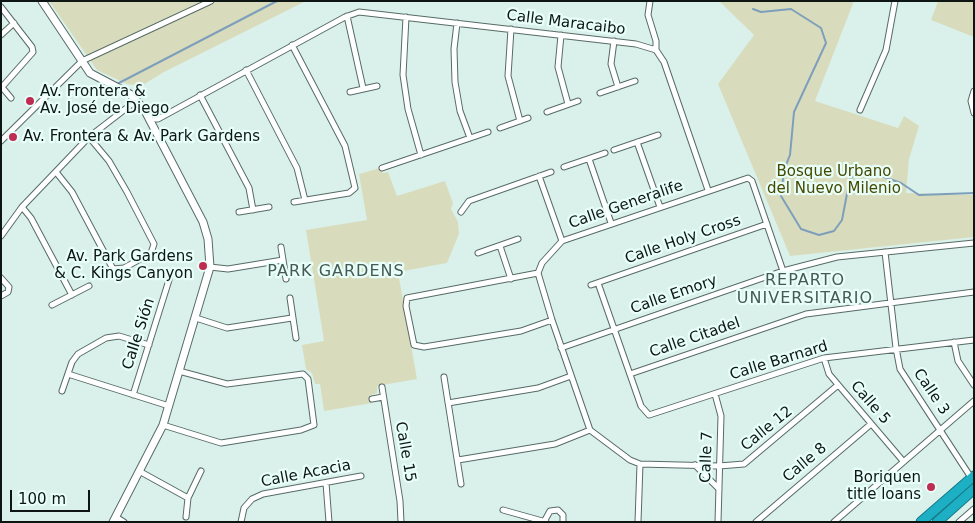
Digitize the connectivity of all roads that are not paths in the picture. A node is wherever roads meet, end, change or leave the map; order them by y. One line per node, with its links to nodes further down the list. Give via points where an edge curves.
1 (42, 1): 16 (street)
2 (211, 1): 16 (street)
3 (650, 1): 15 (street, via 648,16)
4 (895, 1): 31 (street, via 886,50)
5 (1, 7): 8 (street)
6 (346, 16): 7 (street, Calle Maracaibo, via 359,12); 14 (street, Calle Maracaibo); 22 (street)
7 (406, 17): 9 (street, Calle Maracaibo); 46 (street, via 403,75 408,109)
8 (14, 22): 11 (street); 20 (street, via 33,52)
9 (457, 23): 10 (street, Calle Maracaibo); 41 (street, via 455,82)
10 (511, 29): 12 (street, Calle Maracaibo); 36 (street, via 508,76)
11 (1, 35)
12 (561, 35): 13 (street, Calle Maracaibo); 30 (street, via 558,67)
13 (614, 41): 15 (street, Calle Maracaibo, via 647,45); 21 (street, via 611,64)
14 (292, 45): 17 (street, Calle Maracaibo); 54 (street, via 345,146 356,188 349,193)
15 (656, 50): 53 (street, via 664,62)
16 (82, 61): 28 (street, via 90,74); 42 (street)
17 (246, 70): 26 (street, Calle Maracaibo); 54 (street, via 297,168)
18 (635, 81): 21 (street)
19 (377, 86): 22 (street)
20 (2, 87): 27 (street)
21 (618, 87): 25 (street)
22 (363, 88): 24 (street)
23 (974, 91): 33 (street, via 971,100)
24 (350, 92)
25 (600, 93)
26 (200, 95): 35 (street, Calle Maracaibo); 59 (street, via 249,188)
27 (11, 98)
28 (136, 100): 35 (street); 40 (street)
29 (578, 101): 30 (street)
30 (568, 104): 32 (street)
31 (860, 110)
32 (547, 112)
33 (974, 113)
34 (528, 118): 36 (street)
35 (152, 120): 73 (street, via 203,222)
36 (520, 121): 37 (street)
37 (500, 128)
38 (488, 132): 41 (street)
39 (658, 135): 43 (street)
40 (89, 137): 50 (street); 50 (street, via 109,161 154,244 151,253 124,268 113,269 72,192)
41 (470, 138): 46 (street)
42 (1, 141)
43 (638, 142): 44 (street); 56 (street)
44 (614, 150)
45 (605, 153): 47 (street)
46 (421, 155): 49 (street)
47 (589, 159): 48 (street); 62 (street)
48 (564, 167)
49 (382, 168)
50 (56, 172): 57 (street)
51 (551, 172): 52 (street)
52 (540, 176): 61 (street, via 469,201); 66 (street)
53 (708, 190): 56 (street, Calle Generalife); 63 (street, Calle Generalife, via 748,178)
54 (305, 200): 55 (street)
55 (294, 202)
56 (660, 206): 62 (street, Calle Generalife)
57 (22, 207): 64 (street); 84 (street)
58 (269, 207): 59 (street)
59 (253, 210): 60 (street)
60 (239, 212)
61 (461, 212)
62 (611, 223): 66 (street, Calle Generalife)
63 (767, 224): 74 (street); 80 (street, Calle Holy Cross)
64 (1, 236)
65 (518, 239): 68 (street)
66 (562, 240): 75 (street, Calle Generalife, via 542,263)
67 (974, 243): 70 (street, Calle Emory)
68 (500, 246): 71 (street); 78 (street)
69 (281, 247): 72 (street)
70 (885, 252): 74 (street, Calle Emory, via 837,257); 87 (street, Calle 3)
71 (478, 253)
72 (283, 260): 73 (street, via 228,269); 77 (street)
73 (210, 267): 89 (street)
74 (783, 271): 92 (street, Calle Emory)
75 (538, 273): 78 (street); 91 (street)
76 (1, 278): 85 (street, via 9,287 8,292)
77 (286, 279)
78 (511, 279): 91 (street, via 407,298 414,345 424,347 521,331)
79 (169, 280): 96 (street, Calle Sión)
80 (598, 283): 81 (street, Calle Holy Cross); 92 (street)
81 (591, 285)
82 (89, 286): 84 (street)
83 (974, 292): 87 (street, Calle Citadel)
84 (72, 295): 88 (street)
85 (1, 296)
86 (290, 298): 90 (street)
87 (891, 302): 98 (street, Calle 3); 102 (street, Calle Citadel, via 806,314)
88 (52, 305)
89 (196, 318): 90 (street, via 227,328); 100 (street)
90 (292, 318): 93 (street)
91 (552, 320): 97 (street)
92 (614, 329): 97 (street, Calle Emory); 102 (street)
93 (296, 338)
94 (974, 340): 95 (street, Calle Barnard)
95 (954, 342): 98 (street, Calle Barnard); 105 (street, via 958,361)
96 (149, 345): 101 (street, via 119,336 106,338 78,354); 110 (street, Calle Sión)
97 (561, 348): 103 (street)
98 (896, 348): 99 (street, Calle Barnard); 119 (street, Calle 3, via 900,368)
99 (824, 358): 106 (street, Calle 5, via 829,374); 109 (street, Calle Barnard)
100 (179, 371): 115 (street); 117 (street, via 227,384 303,374 308,379 314,425 302,430 221,443)
101 (68, 374): 108 (street); 110 (street)
102 (630, 374): 109 (street, Calle Barnard, via 641,406 649,415)
103 (571, 376): 114 (street, via 538,388); 118 (street)
104 (444, 377): 114 (street)
105 (974, 385)
106 (838, 386): 116 (street, Calle 5); 124 (street, Calle 12, via 744,464)
107 (382, 387): 111 (street, Calle 15)
108 (62, 391)
109 (715, 394): 124 (street, Calle 7, via 721,416)
110 (133, 395): 115 (street)
111 (383, 397): 112 (street); 142 (street, Calle 15)
112 (372, 399)
113 (974, 401): 119 (street)
114 (448, 403): 120 (street)
115 (168, 406): 117 (street)
116 (871, 424): 121 (street, Calle 5); 146 (street, Calle 8)
117 (162, 425): 125 (street)
118 (590, 430): 120 (street, via 555,444); 122 (street)
119 (941, 430): 121 (street); 128 (street, Calle 3)
120 (458, 460): 130 (street)
121 (904, 462): 147 (street)
122 (640, 464): 123 (street, Calle 12); 144 (street)
123 (695, 465): 124 (street, Calle 12); 131 (street)
124 (720, 466): 131 (street, Calle 7)
125 (139, 471): 133 (street); 137 (street)
126 (201, 471): 133 (street)
127 (361, 476): 129 (street, Calle Acacia)
128 (973, 479): 148 (highway)
129 (326, 483): 140 (street, Calle Acacia, via 257,496 244,508); 141 (street)
130 (461, 484)
131 (719, 489): 145 (street, Calle 7)
132 (974, 489): 149 (highway)
133 (188, 498): 136 (street)
134 (974, 509): 150 (street)
135 (502, 510): 138 (street)
136 (186, 517)
137 (114, 520): 139 (street)
138 (546, 521): 143 (street, via 550,511 558,510 563,515)
139 (124, 522)
140 (242, 522)
141 (330, 522)
142 (401, 522)
143 (563, 522)
144 (638, 522)
145 (718, 522)
146 (756, 522)
147 (834, 522)
148 (921, 522)
149 (937, 522)
150 (959, 522)

